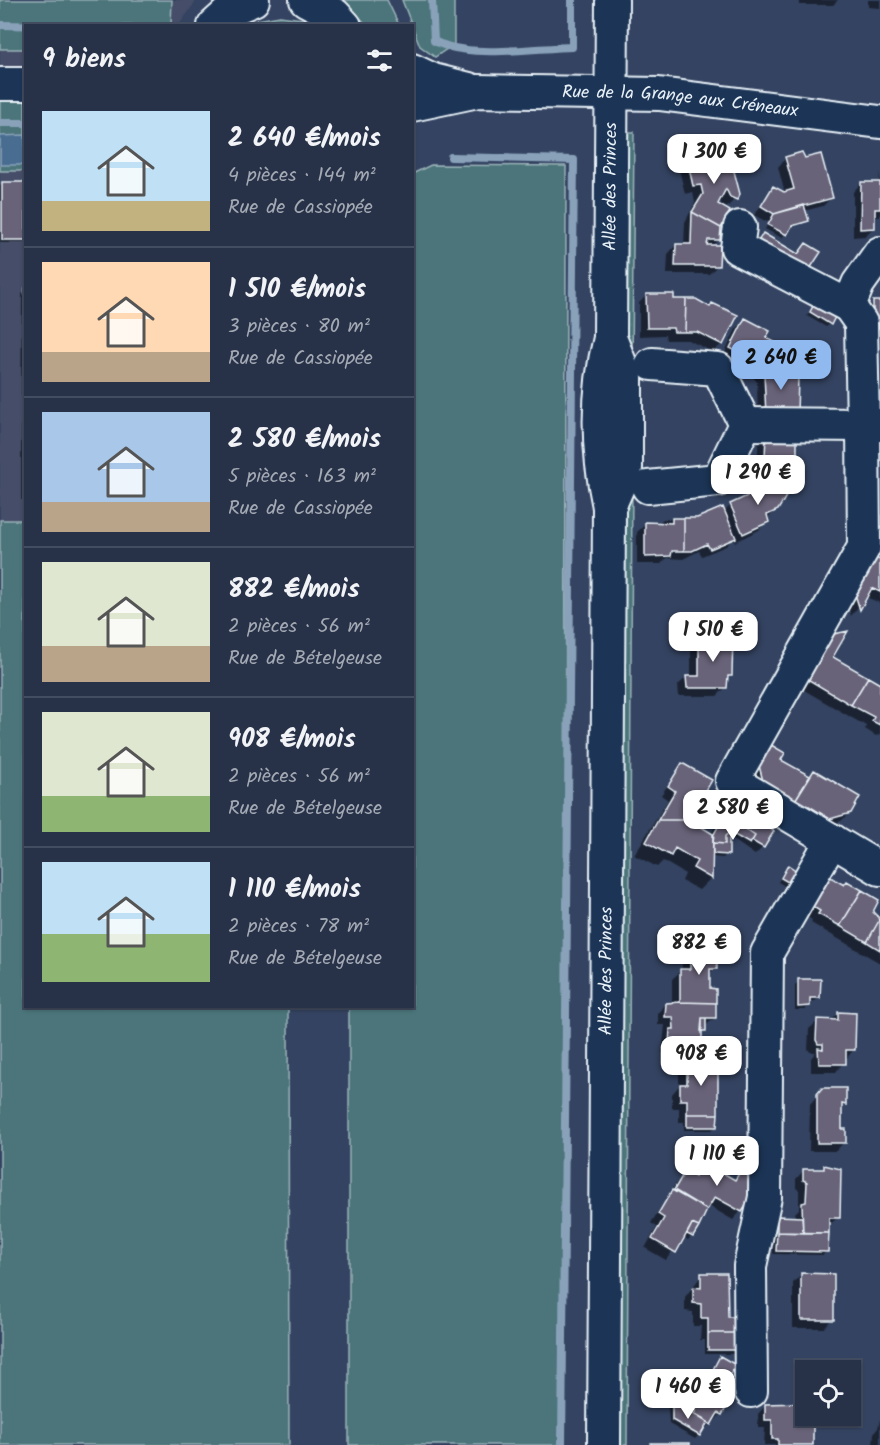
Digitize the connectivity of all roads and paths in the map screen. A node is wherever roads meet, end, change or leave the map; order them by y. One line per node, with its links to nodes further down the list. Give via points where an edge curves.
1 (612, 0): 8 (street, Allée des Princes)
2 (311, 1): 3 (street)
3 (343, 24)
4 (414, 71): 7 (street, Rue de la Grange aux Créneaux)
5 (0, 84): 6 (street)
6 (24, 84)
7 (478, 91): 8 (street, Rue de la Grange aux Créneaux); 9 (street, Rue de la Grange aux Créneaux)
8 (612, 93): 10 (street, Rue de la Grange aux Créneaux, via 659,94); 21 (street, Allée des Princes, via 610,338 626,378 626,468 609,507)
9 (414, 105)
10 (880, 122)
11 (740, 227): 13 (street, via 737,248)
12 (880, 253): 13 (street, via 858,284)
13 (849, 306): 16 (street, via 861,323)
14 (652, 364): 15 (street, via 718,369)
15 (745, 424): 16 (street); 17 (street, via 718,480)
16 (872, 425): 18 (street, via 864,547 732,781)
17 (648, 487)
18 (832, 840): 19 (street); 20 (street, via 767,953 765,1197 750,1266)
19 (880, 869)
20 (751, 1390)
21 (606, 1442)

